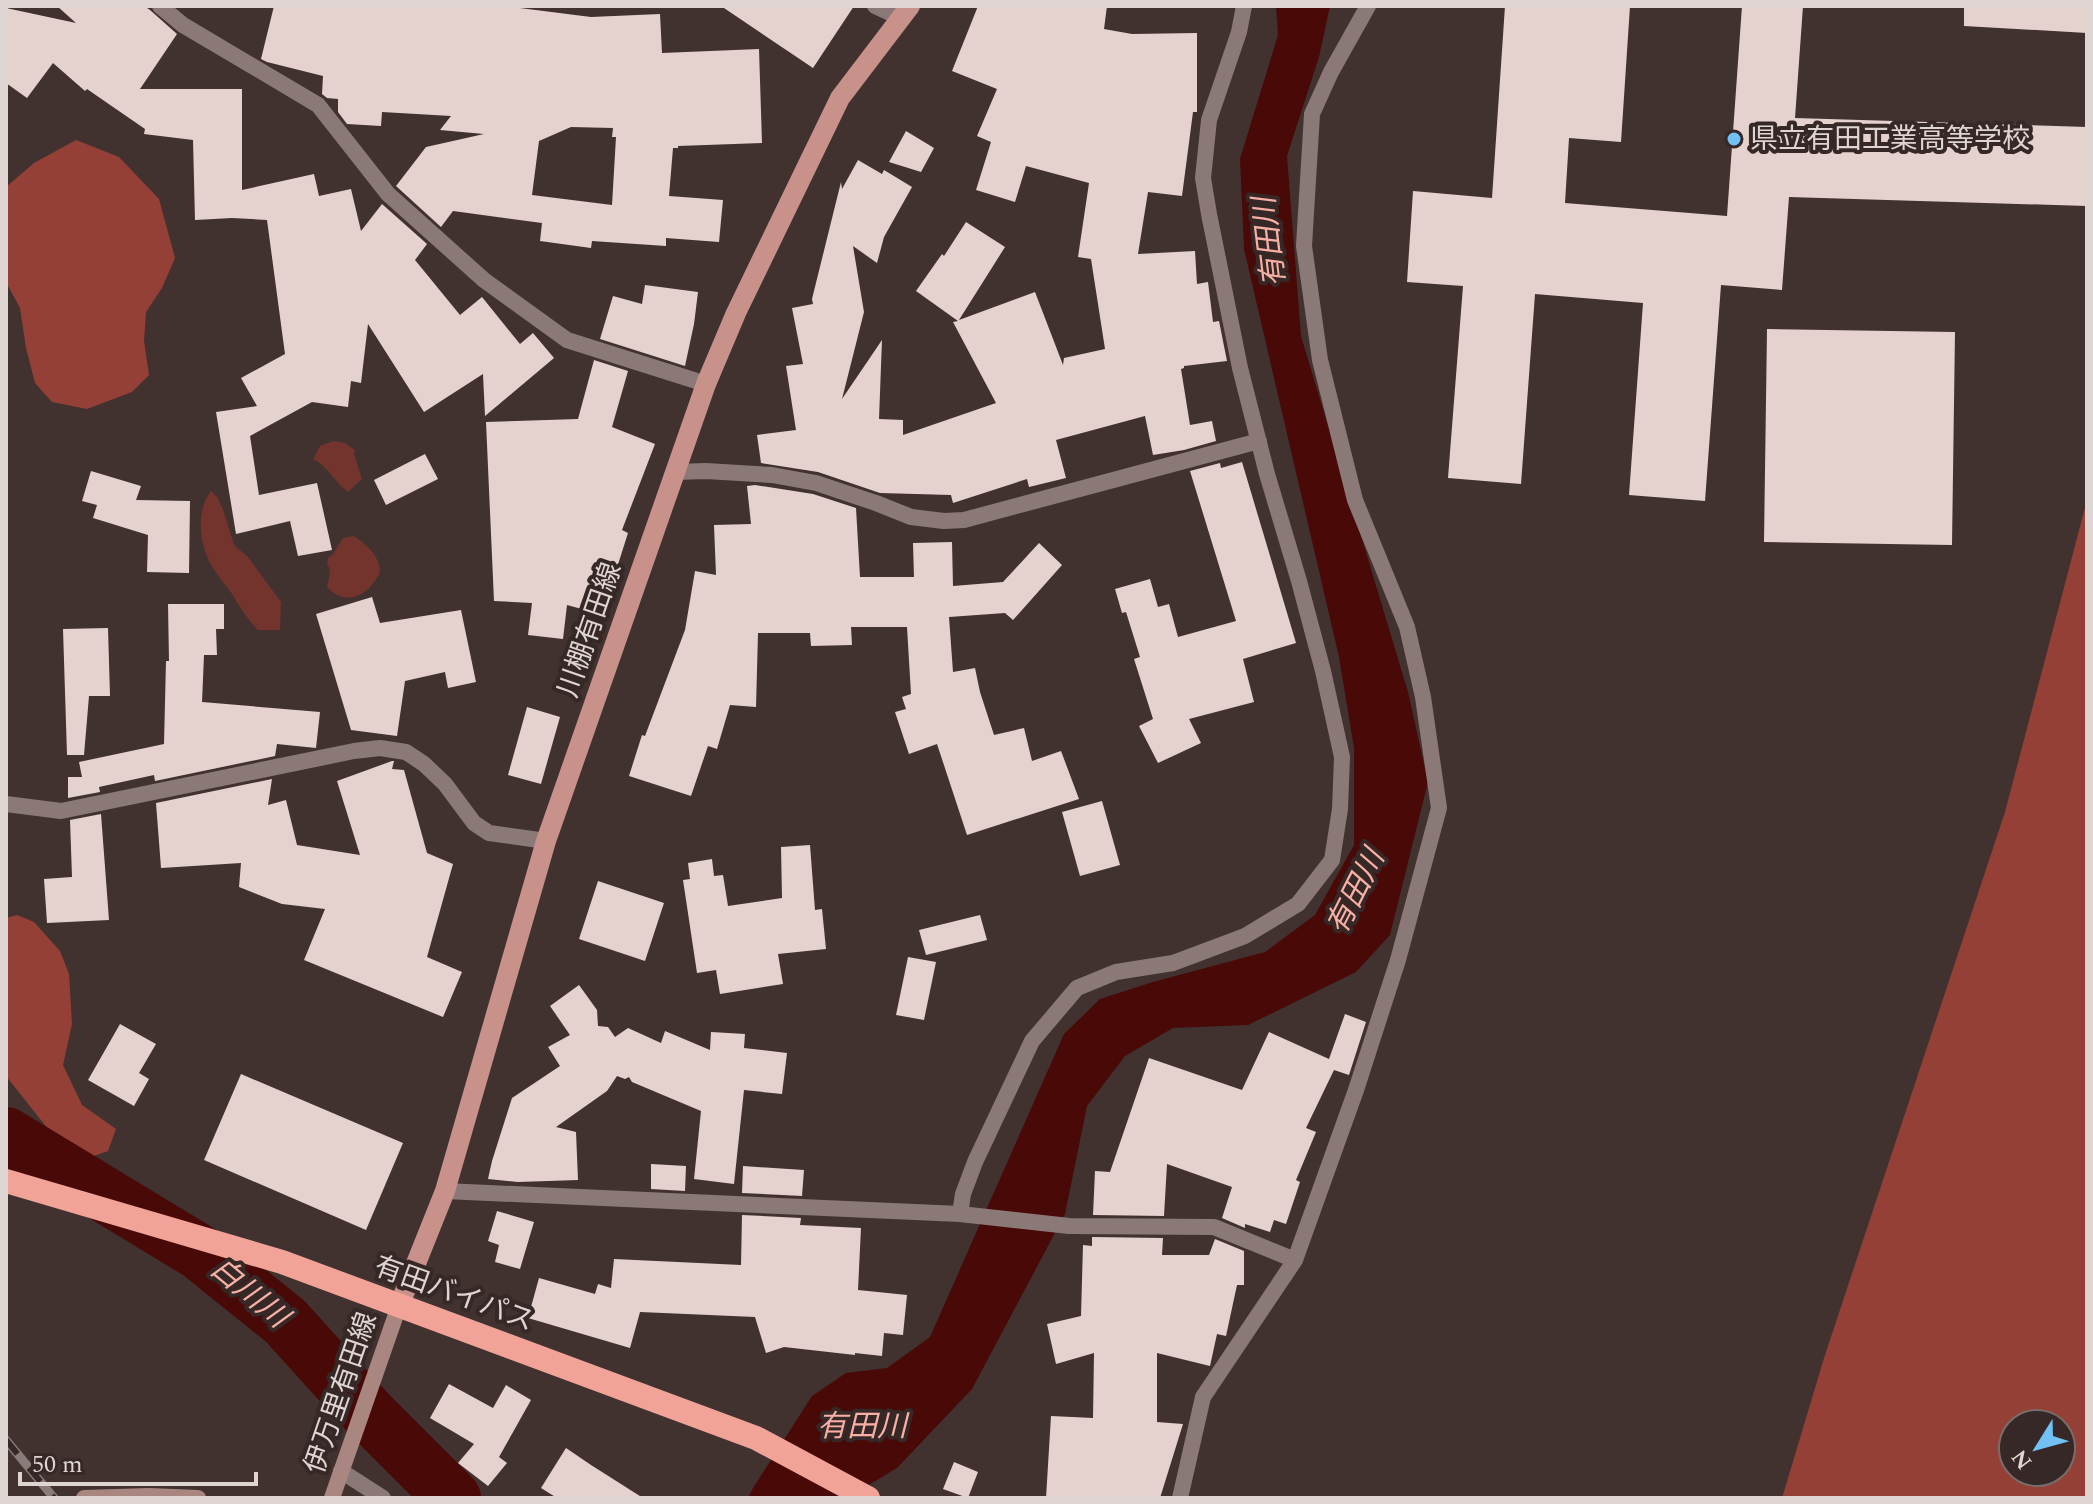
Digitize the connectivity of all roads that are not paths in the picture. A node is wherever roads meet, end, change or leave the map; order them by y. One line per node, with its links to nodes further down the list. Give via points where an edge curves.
1 (160, 6): 6 (street, via 318,105 388,194 484,280 567,340)
2 (875, 6): 5 (street)
3 (1244, 6): 7 (street, via 1209,120 1203,178)
4 (1368, 6): 14 (street, via 1312,114 1304,246 1320,360 1355,500 1407,627 1439,808 1398,960)
5 (906, 12): 6 (main road, 川棚有田線, via 840,98)
6 (706, 384): 8 (main road, 川棚有田線)
7 (1259, 441): 8 (street, via 964,520 911,517 816,483 772,475); 13 (street, via 1342,757 1332,860 1298,904 1245,936 1173,963 1116,972 1077,988 1032,1041 975,1162)
8 (675, 472): 10 (main road, 川棚有田線)
9 (6, 804): 10 (street, via 61,811 380,748 406,752 424,764 474,823 489,833)
10 (546, 841): 12 (main road, 川棚有田線)
11 (6, 1181): 15 (highway, 有田バイパス, via 282,1262)
12 (445, 1191): 13 (street); 15 (main road, 川棚有田線)
13 (960, 1214): 14 (street, via 1069,1226 1214,1227)
14 (1295, 1260): 22 (street, via 1203,1397)
15 (399, 1306): 16 (main road, 伊万里有田線); 21 (highway, 有田バイパス, via 756,1438)
16 (341, 1471): 19 (main road, 伊万里有田線); 20 (street)
17 (84, 1498): 18 (main road)
18 (198, 1498)
19 (332, 1498)
20 (383, 1498)
21 (868, 1498)
22 (1180, 1498)

